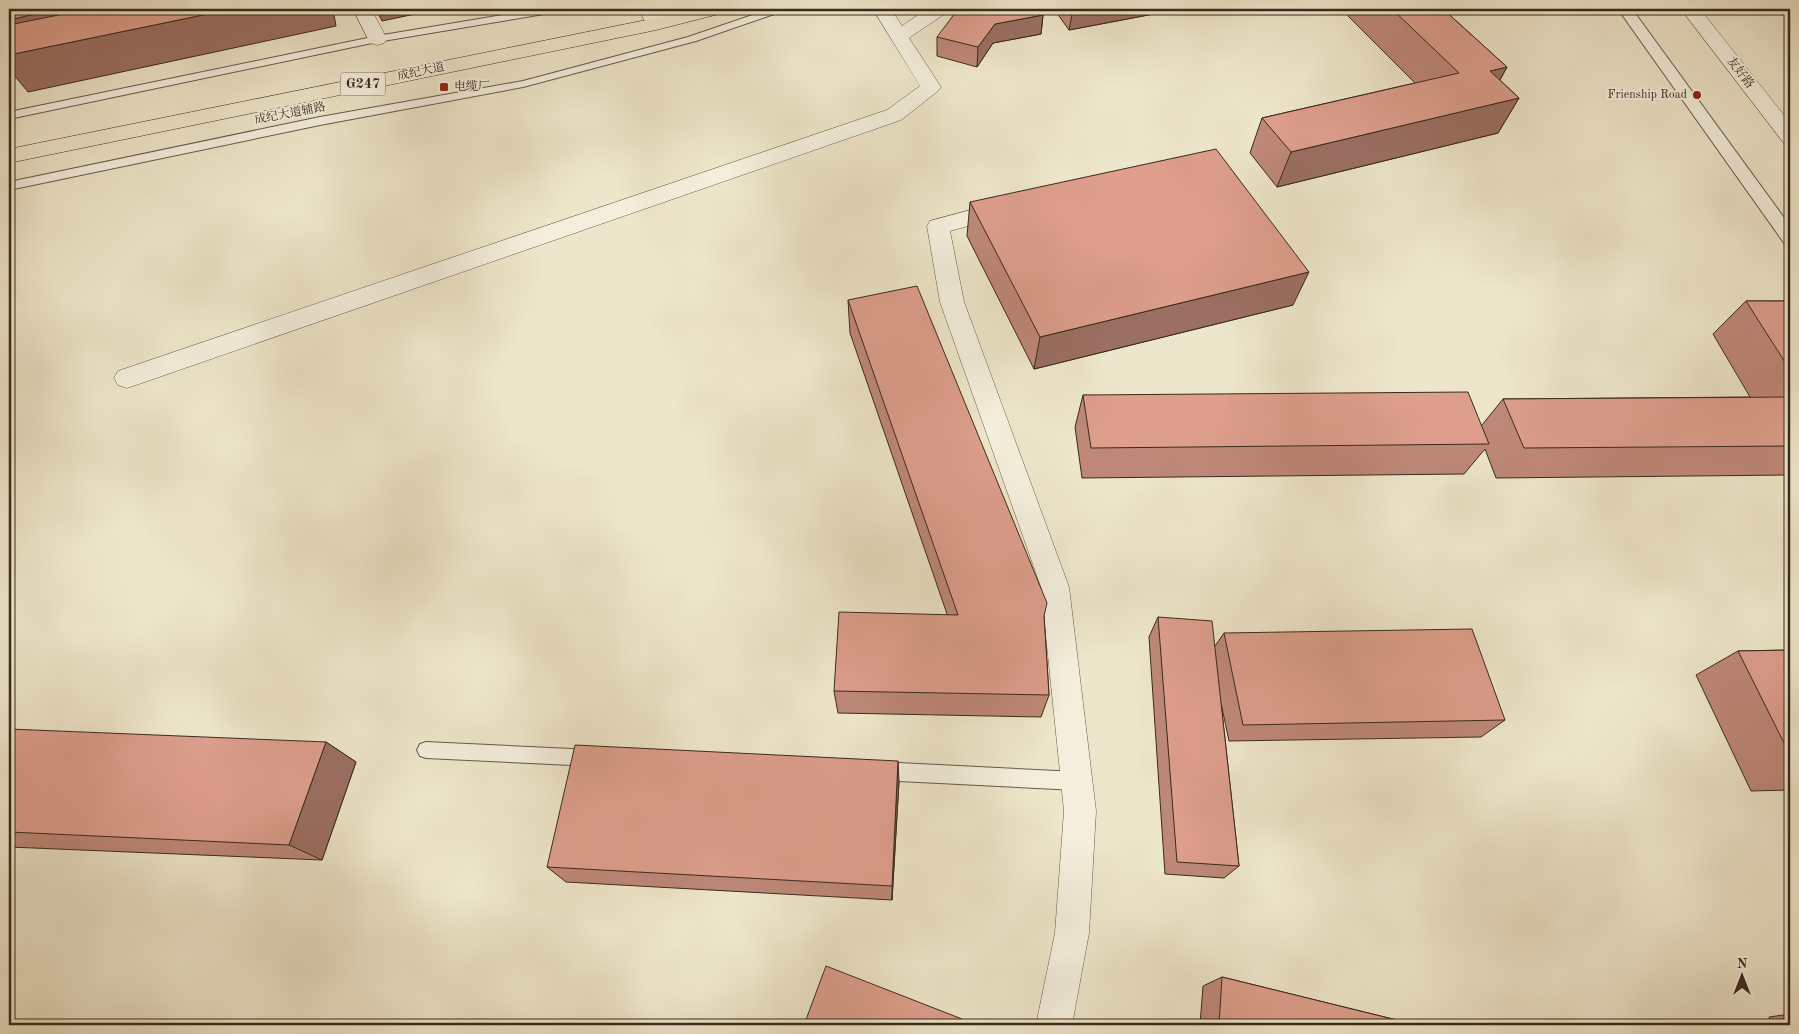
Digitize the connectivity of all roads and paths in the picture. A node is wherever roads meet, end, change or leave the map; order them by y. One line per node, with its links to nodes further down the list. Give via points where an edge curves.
1 (362, 9): 13 (street)
2 (556, 9): 13 (lane)
3 (673, 9): 11 (highway, 成纪大道 / G247)
4 (699, 9): 11 (street)
5 (716, 9): 17 (highway, 成纪大道 / G247)
6 (778, 9): 18 (lane, 成纪大道辅路, via 692,39 523,84)
7 (882, 9): 12 (street)
8 (939, 9): 12 (street)
9 (1625, 9): 20 (street)
10 (1690, 9): 15 (street, 友好路)
11 (651, 16): 16 (highway, 成纪大道 / G247)
12 (899, 36): 21 (street, via 931,88 894,115)
13 (377, 39): 14 (lane)
14 (9, 116)
15 (1790, 137)
16 (9, 145)
17 (9, 156)
18 (9, 186)
19 (1024, 204): 25 (street, via 938,226 952,302 1054,586)
20 (1790, 239)
21 (127, 378)
22 (426, 750): 23 (lane)
23 (614, 759)
24 (860, 770): 25 (lane)
25 (1077, 781): 26 (street, via 1080,811 1072,933)
26 (1054, 1025)

